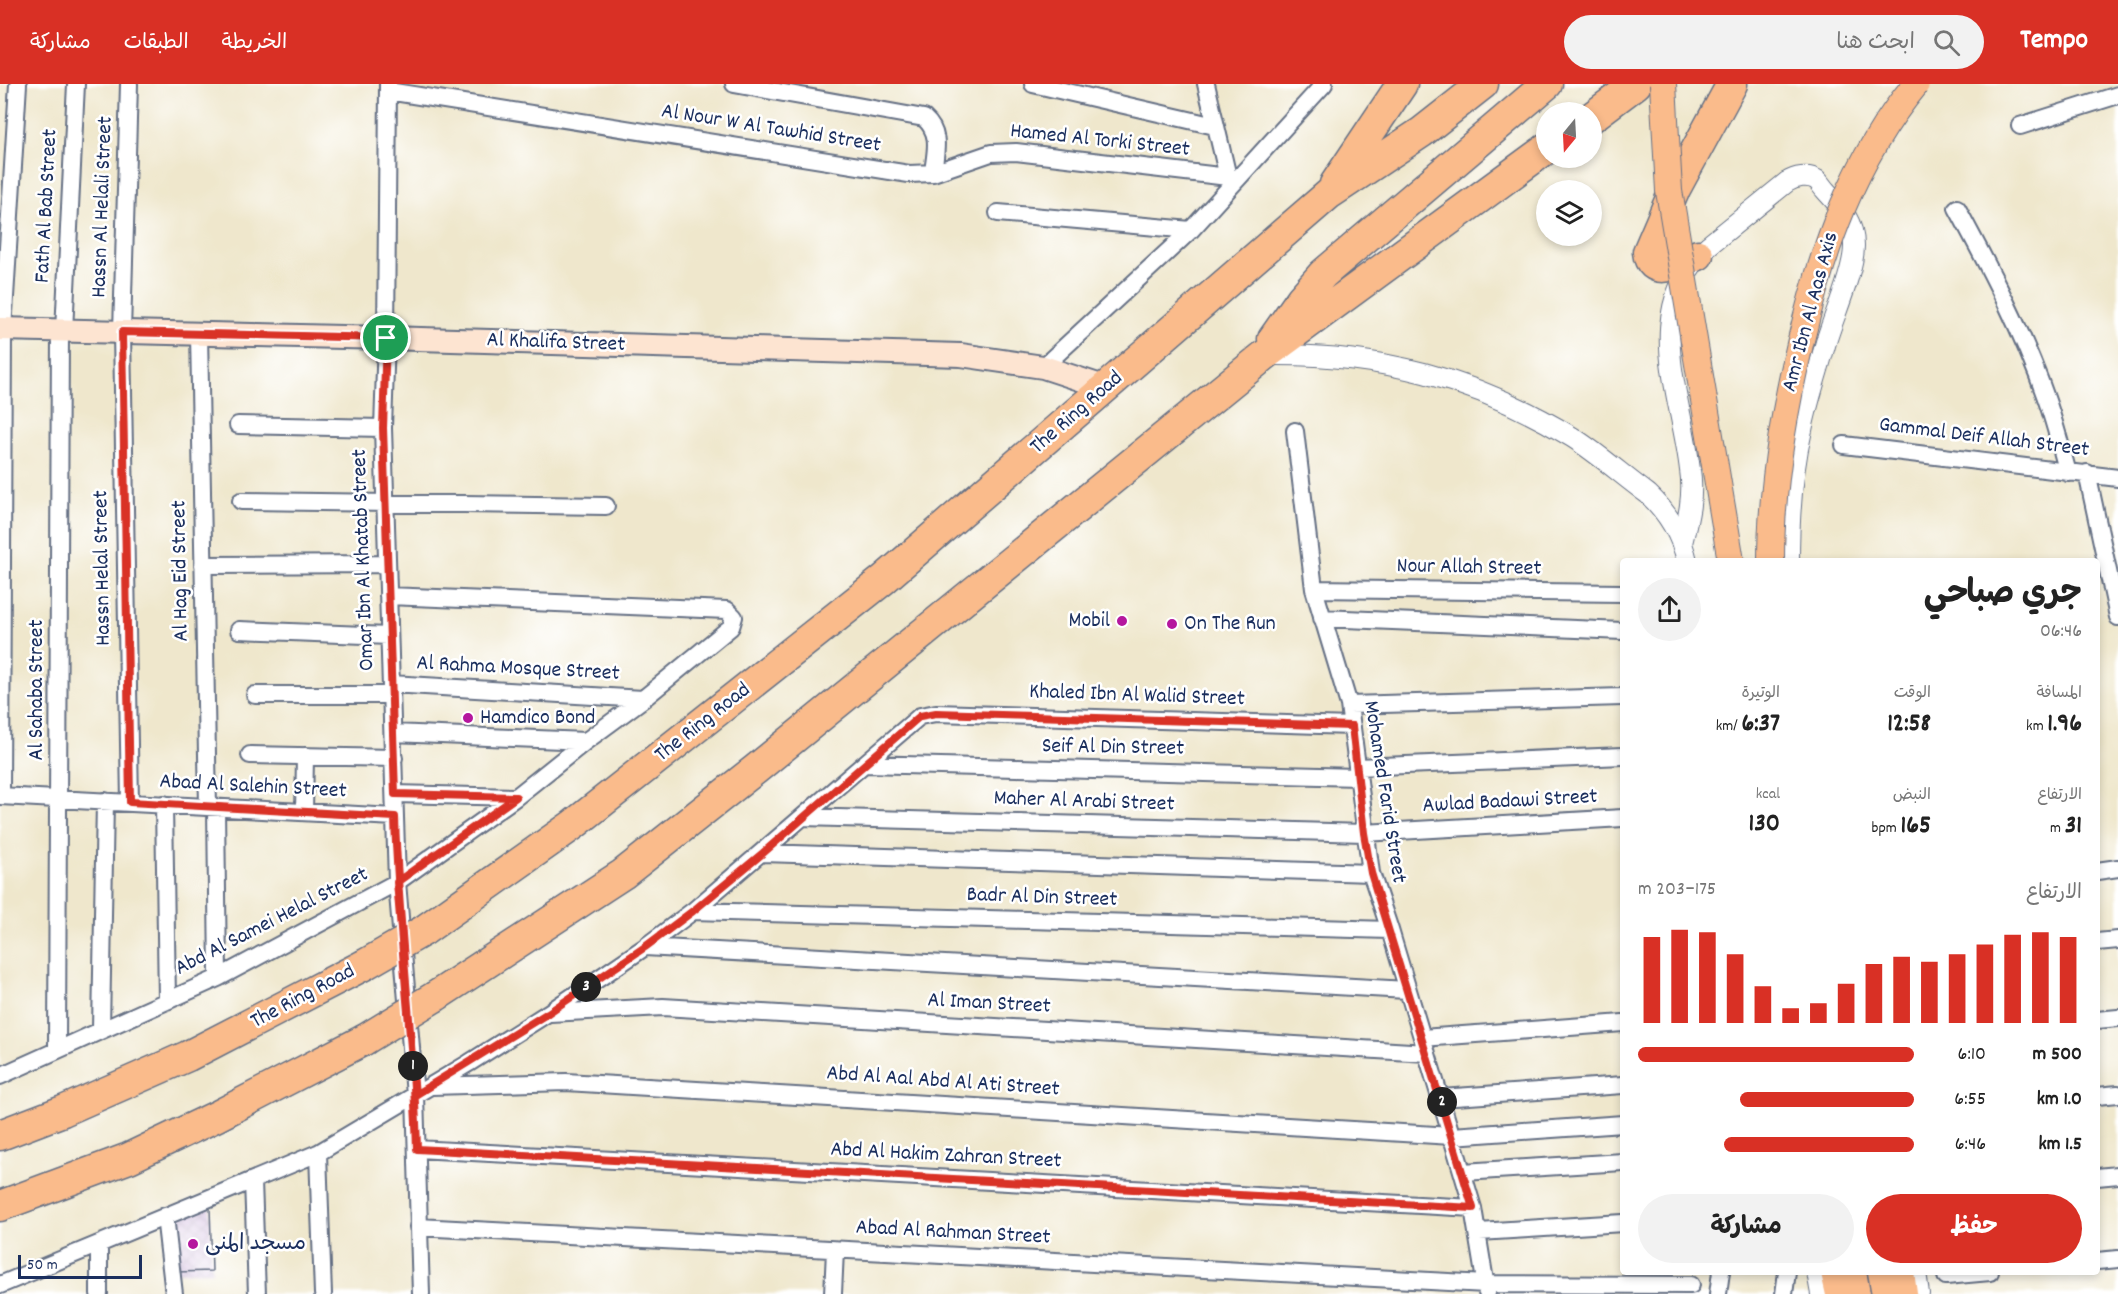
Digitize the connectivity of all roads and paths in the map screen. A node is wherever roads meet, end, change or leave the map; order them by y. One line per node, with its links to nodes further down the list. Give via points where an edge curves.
1 (18, 84): 29 (street)
2 (76, 84): 30 (street, Fath Al Bab Street)
3 (129, 84): 31 (street, Hassn Al Helali Street)
4 (734, 84): 22 (street, via 924,118 936,135)
5 (1033, 84): 18 (street)
6 (1206, 84): 18 (street)
7 (1324, 84): 23 (street)
8 (1402, 84): 24 (highway, The Ring Road)
9 (1483, 84): 24 (highway, The Ring Road, via 1422,132)
10 (1547, 84): 34 (highway, via 1323,274 1281,325)
11 (1636, 84): 17 (highway)
12 (1663, 84): 48 (main road, bridge, via 1669,191)
13 (1732, 84): 28 (highway, via 1676,189 1648,252 1653,265 1660,268)
14 (1916, 84): 49 (main road, Amr Ibn Al Aas Axis, bridge, via 1887,122 1855,177 1826,248 1795,363 1779,450)
15 (388, 88): 22 (street, Al Nour W Al Tawhid Street, via 909,174); 33 (street, Omar Ibn Al Khatab Street)
16 (2118, 95): 19 (street)
17 (1602, 110)
18 (1215, 126): 23 (street)
19 (2020, 126)
20 (1536, 156): 34 (highway)
21 (968, 160): 22 (street, Al Nour W Al Tawhid Street); 23 (street, Hamed Al Torki Street, via 991,153 1016,152)
22 (933, 173)
23 (1230, 181): 27 (street)
24 (1329, 194): 36 (highway, The Ring Road)
25 (1957, 208): 41 (street, via 1995,279 2046,398)
26 (998, 213): 27 (street)
27 (1191, 230): 35 (street)
28 (1698, 255): 47 (street, via 1682,279 1669,321 1670,350 1691,472); 50 (street, via 1787,182 1799,177 1818,181 1841,206 1853,232 1852,260 1802,430)
29 (2, 329): 30 (main road, Al Khalifa Street); 76 (street)
30 (62, 331): 31 (main road, Al Khalifa Street); 78 (street, Al Sahaba Street)
31 (122, 332): 32 (main road, Al Khalifa Street); 80 (street, Hassn Helal Street)
32 (199, 334): 33 (main road, Al Khalifa Street); 52 (street, Al Hag Eid Street)
33 (386, 338): 35 (main road, Al Khalifa Street, via 961,355); 38 (street, Omar Ibn Al Khatab Street)
34 (1265, 355): 47 (street, via 1371,360 1475,388 1574,439 1659,505 1676,529); 125 (highway, bridge, via 623,874 364,1040 129,1158)
35 (1043, 367): 36 (main road, Al Khalifa Street)
36 (1107, 388): 116 (highway, The Ring Road, bridge, via 874,587 573,825 423,931 188,1056)
37 (238, 425): 38 (street)
38 (383, 428): 45 (street, Omar Ibn Al Khatab Street)
39 (1296, 432): 53 (street, Mohamed Farid Street)
40 (1844, 445): 41 (street, Gammal Deif Allah Street)
41 (2068, 473): 42 (street, Gammal Deif Allah Street)
42 (2087, 473): 43 (street, Gammal Deif Allah Street); 56 (street)
43 (2118, 478)
44 (241, 501): 45 (street)
45 (385, 502): 46 (street); 51 (street, Omar Ibn Al Khatab Street)
46 (606, 506)
47 (1684, 552)
48 (1730, 558)
49 (1772, 558)
50 (1789, 558)
51 (387, 564): 52 (street); 55 (street, Omar Ibn Al Khatab Street)
52 (203, 565): 82 (street, Al Hag Eid Street)
53 (1314, 589): 54 (street, Nour Allah Street); 57 (street, Mohamed Farid Street)
54 (1620, 593)
55 (388, 596): 60 (street, Omar Ibn Al Khatab Street); 64 (street, Abd Al Samei Helal Street, via 727,610 734,617 731,627)
56 (2118, 617)
57 (1322, 618): 59 (street); 65 (street, Mohamed Farid Street)
58 (239, 630): 60 (street)
59 (1620, 631)
60 (389, 636): 61 (street, Omar Ibn Al Khatab Street)
61 (391, 690): 62 (street, Al Rahma Mosque Street); 64 (street, Al Rahma Mosque Street); 67 (street, Omar Ibn Al Khatab Street)
62 (255, 695)
63 (1620, 697): 65 (street)
64 (643, 699): 68 (street, Abd Al Samei Helal Street)
65 (1349, 705): 66 (street, Mohamed Farid Street)
66 (1352, 726): 73 (street, Khaled Ibn Al Walid Street, via 936,713 920,716); 74 (street, Mohamed Farid Street)
67 (393, 733): 68 (street); 72 (street, Omar Ibn Al Khatab Street)
68 (586, 741): 77 (street, Abd Al Samei Helal Street)
69 (250, 755): 70 (street)
70 (305, 756): 72 (street); 83 (street)
71 (1620, 756): 74 (street, Seif Al Din Street)
72 (394, 758): 75 (street, Omar Ibn Al Khatab Street)
73 (866, 764): 74 (street, Seif Al Din Street); 85 (street)
74 (1357, 772): 87 (street, Mohamed Farid Street)
75 (395, 794): 77 (street); 84 (street, Omar Ibn Al Khatab Street)
76 (0, 796): 78 (street, Abad Al Salehin Street)
77 (516, 797): 92 (street, Abd Al Samei Helal Street)
78 (59, 799): 79 (street, Abad Al Salehin Street); 107 (street, Al Sahaba Street)
79 (105, 801): 80 (street, Abad Al Salehin Street); 105 (street)
80 (130, 802): 81 (street, Abad Al Salehin Street)
81 (164, 804): 82 (street, Abad Al Salehin Street); 100 (street)
82 (212, 807): 83 (street, Abad Al Salehin Street); 98 (street, Al Hag Eid Street)
83 (304, 812): 84 (street, Abad Al Salehin Street)
84 (395, 817): 92 (street, Omar Ibn Al Khatab Street)
85 (803, 817): 87 (street, Maher Al Arabi Street); 88 (street)
86 (1620, 818): 87 (street, Awlad Badawi Street)
87 (1364, 833): 91 (street, Mohamed Farid Street)
88 (763, 853): 91 (street); 93 (street)
89 (2118, 868): 90 (street)
90 (2100, 871)
91 (1371, 873): 94 (street, Mohamed Farid Street)
92 (397, 882): 98 (street, Abd Al Samei Helal Street); 111 (street, Omar Ibn Al Khatab Street)
93 (693, 911): 94 (street, Badr Al Din Street); 97 (street)
94 (1390, 930): 99 (street, Mohamed Farid Street)
95 (2100, 937): 96 (street)
96 (2118, 940)
97 (645, 947): 99 (street); 101 (street)
98 (218, 978): 100 (street, Abd Al Samei Helal Street)
99 (1407, 990): 106 (street, Mohamed Farid Street)
100 (167, 1001): 105 (street, Abd Al Samei Helal Street)
101 (548, 1013): 106 (street, Al Iman Street, via 663,1007); 110 (street)
102 (2118, 1018): 103 (street)
103 (2100, 1020)
104 (1620, 1023): 106 (street, Al Iman Street)
105 (101, 1030): 107 (street, Abd Al Samei Helal Street)
106 (1424, 1046): 114 (street, Mohamed Farid Street)
107 (57, 1050): 108 (street, Abd Al Samei Helal Street)
108 (0, 1076)
109 (1620, 1085): 114 (street)
110 (430, 1086): 111 (street); 117 (street, Abd Al Aal Abd Al Ati Street, via 566,1082)
111 (415, 1095): 118 (street, Omar Ibn Al Khatab Street); 119 (street)
112 (2118, 1095): 113 (street)
113 (2100, 1096)
114 (1441, 1098): 117 (street, Mohamed Farid Street)
115 (1620, 1124): 117 (street, Abd Al Aal Abd Al Ati Street)
116 (0, 1135)
117 (1452, 1136): 121 (street, Mohamed Farid Street)
118 (417, 1149): 126 (street, Abd Al Hakim Zahran Street); 129 (street, Omar Ibn Al Khatab Street)
119 (318, 1153): 124 (street); 153 (street)
120 (1620, 1161): 121 (street)
121 (1463, 1172): 126 (street, Mohamed Farid Street)
122 (2118, 1175): 123 (street)
123 (2100, 1177)
124 (253, 1181): 127 (street); 152 (street)
125 (0, 1206)
126 (1473, 1208): 130 (street, Mohamed Farid Street)
127 (165, 1216): 131 (street); 151 (street)
128 (1620, 1223): 130 (street)
129 (418, 1227): 132 (street, Abad Al Rahman Street); 154 (street, Omar Ibn Al Khatab Street)
130 (1479, 1232): 148 (street, Mohamed Farid Street)
131 (99, 1245): 144 (street); 150 (street)
132 (835, 1250): 148 (street, Abad Al Rahman Street); 155 (street)
133 (2118, 1259): 134 (street)
134 (2100, 1261)
135 (1721, 1275): 156 (street)
136 (1787, 1275): 157 (street)
137 (1818, 1275): 158 (street)
138 (1835, 1275): 159 (main road)
139 (1854, 1275): 160 (main road)
140 (1882, 1275): 161 (main road)
141 (1901, 1275): 162 (main road)
142 (1916, 1275): 163 (street)
143 (1957, 1275): 145 (street)
144 (23, 1276): 146 (street); 149 (street)
145 (1946, 1276)
146 (0, 1285)
147 (1691, 1285): 148 (street, Abad Al Rahman Street)
148 (1486, 1289)
149 (24, 1294)
150 (99, 1294)
151 (174, 1294)
152 (256, 1294)
153 (323, 1294)
154 (421, 1294)
155 (833, 1294)
156 (1718, 1294)
157 (1785, 1294)
158 (1821, 1294)
159 (1839, 1294)
160 (1857, 1294)
161 (1885, 1294)
162 (1904, 1294)
163 (1919, 1294)

